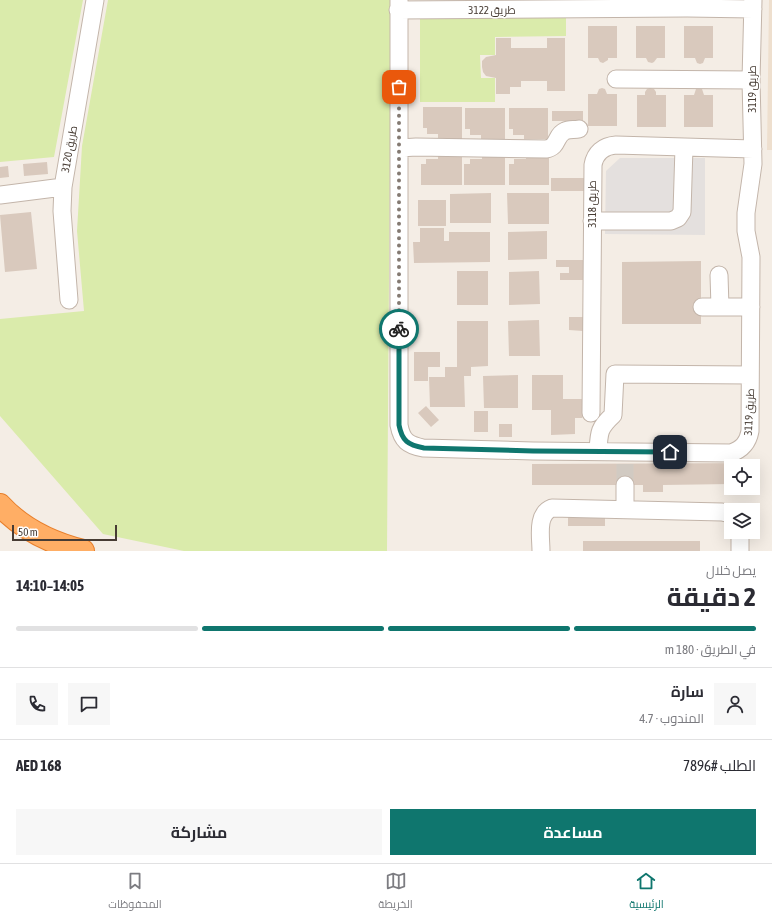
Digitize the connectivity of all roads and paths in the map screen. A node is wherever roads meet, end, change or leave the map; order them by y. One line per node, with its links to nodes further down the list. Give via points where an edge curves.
1 (95, 0): 12 (street, طريق 3120)
2 (687, 4): 4 (street, طريق 3122); 5 (street, طريق 3122)
3 (398, 5): 4 (street, طريق 3122); 10 (street, طريق 3119)
4 (623, 5)
5 (753, 5): 7 (street, طريق 3119)
6 (616, 79): 7 (street)
7 (752, 80): 11 (street, طريق 3119)
8 (578, 129): 10 (street, via 563,132 555,145 546,149)
9 (684, 147): 11 (street, طريق 3118); 14 (street, طريق 3118, via 610,146 600,150 593,165); 14 (street, via 682,212 678,218 671,221)
10 (400, 148): 22 (street, طريق 3119, via 399,425 406,442 424,448)
11 (752, 148): 19 (street, طريق 3119, via 752,172 746,213 746,231 751,257)
12 (63, 188): 13 (street); 16 (street, طريق 3120, via 62,211)
13 (0, 195)
14 (592, 221): 21 (street, طريق 3118)
15 (719, 275): 18 (street)
16 (68, 300)
17 (702, 307): 18 (street)
18 (720, 307): 19 (street)
19 (751, 307): 20 (street, طريق 3119)
20 (750, 375): 22 (street, via 614,374 613,415 598,433); 22 (street, طريق 3119, via 749,439 738,451 625,458)
21 (591, 413)
22 (598, 451)
23 (625, 485): 25 (street)
24 (0, 505): 28 (highway, via 11,517 33,532 63,546)
25 (625, 510): 26 (street); 29 (street, via 548,510 541,522)
26 (724, 512)
27 (740, 539): 30 (street)
28 (83, 551)
29 (541, 551)
30 (740, 551)

